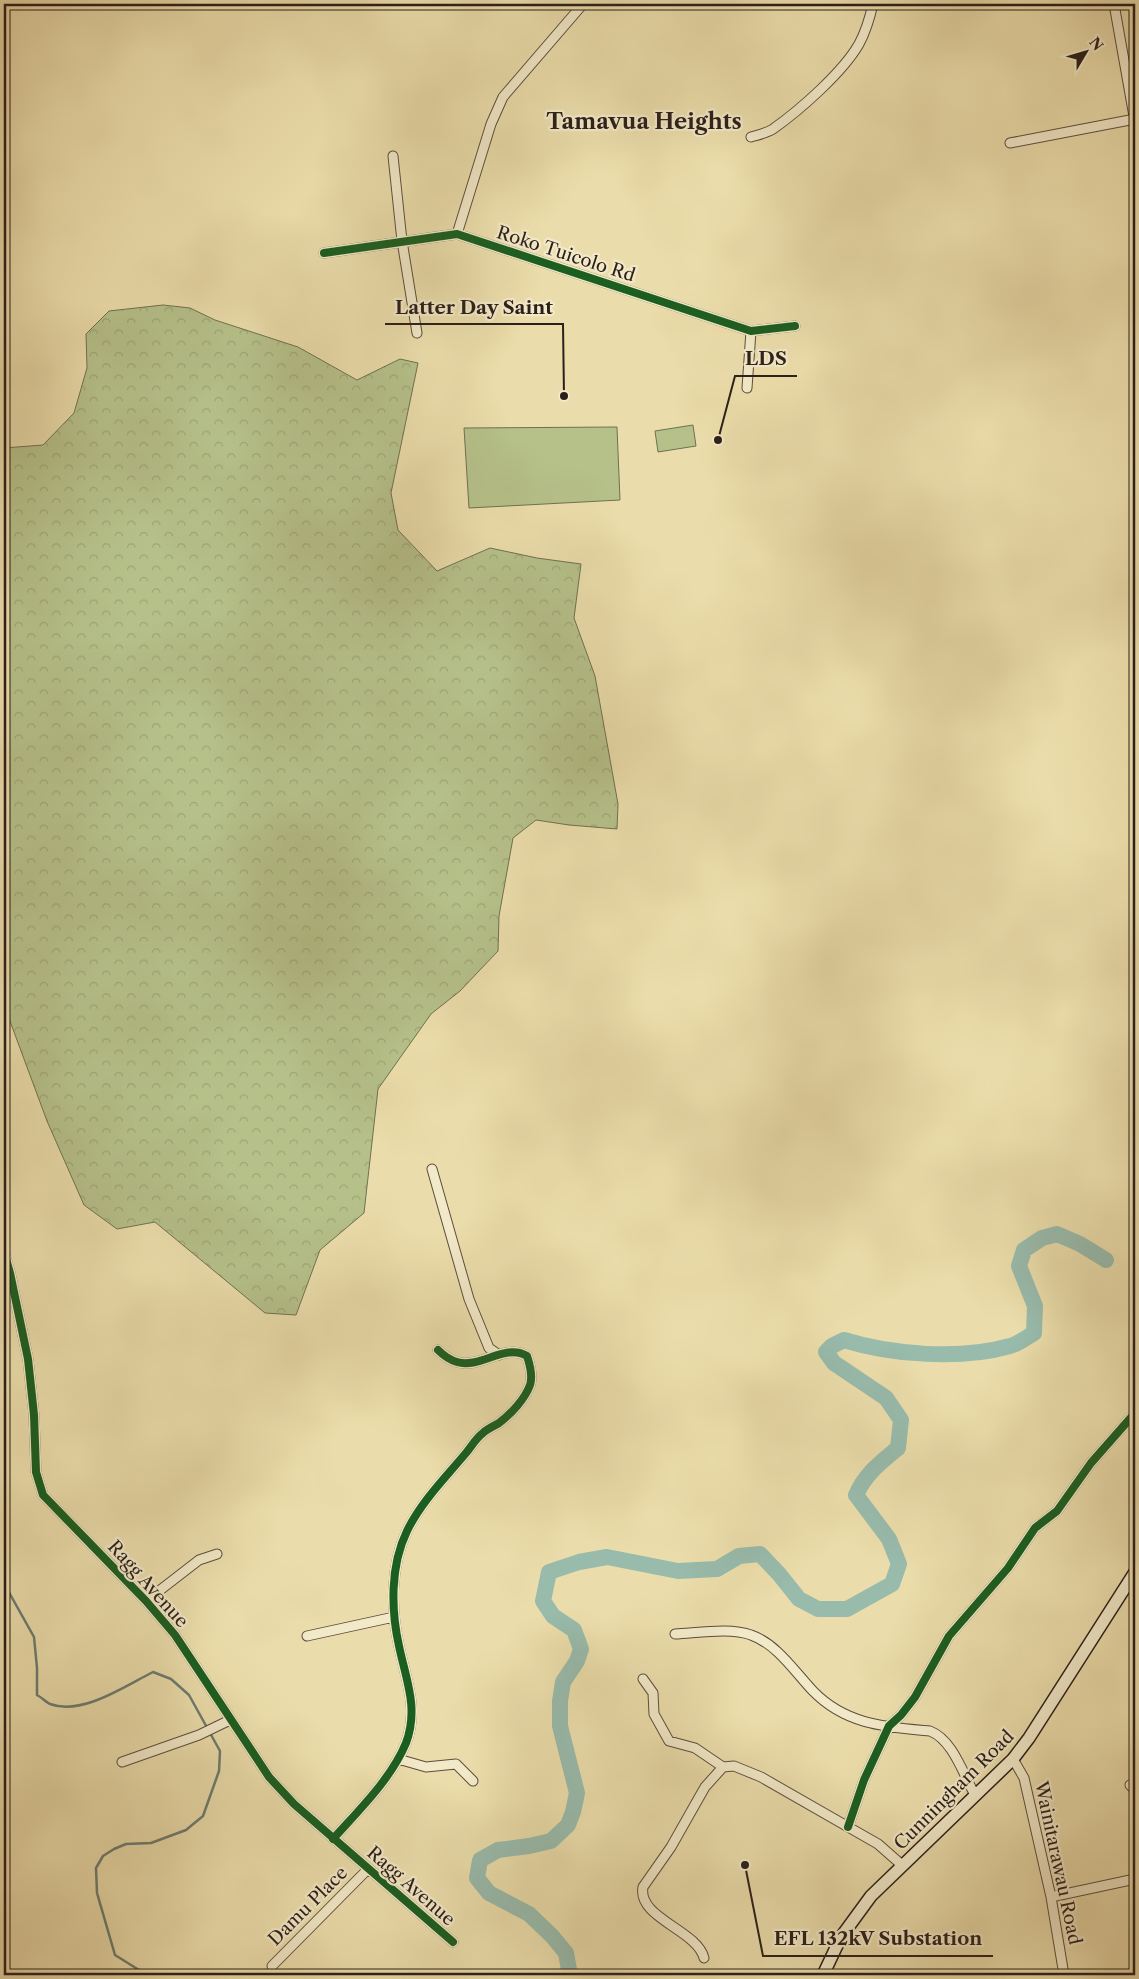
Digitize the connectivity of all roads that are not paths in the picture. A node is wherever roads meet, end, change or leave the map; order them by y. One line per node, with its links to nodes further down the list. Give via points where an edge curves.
1 (583, 4): 8 (street, via 503,97 491,124)
2 (873, 4): 5 (street, via 859,44 838,71 772,130)
3 (1114, 4): 4 (street)
4 (1135, 121): 6 (street)
5 (751, 137)
6 (1010, 143)
7 (393, 156): 9 (street)
8 (457, 234): 9 (street, Roko Tuicolo Rd); 12 (street, Roko Tuicolo Rd)
9 (402, 241): 10 (street, Roko Tuicolo Rd); 13 (street)
10 (324, 254)
11 (795, 326): 12 (street, Roko Tuicolo Rd)
12 (751, 330): 14 (street)
13 (417, 333)
14 (747, 388)
15 (432, 1169): 19 (street, via 469,1299 488,1348)
16 (4, 1252): 17 (street, Ragg Avenue)
17 (7, 1275): 23 (street, Ragg Avenue, via 28,1359 36,1472 43,1495)
18 (438, 1350): 19 (street, via 464,1363)
19 (499, 1355): 24 (street, via 521,1352 527,1356 531,1368 530,1384 521,1401 500,1422 482,1433 452,1468 406,1532 396,1571)
20 (1135, 1413): 29 (street, via 1091,1463 1056,1511 1035,1528 1008,1568 950,1636 915,1697)
21 (216, 1554): 23 (street, via 199,1560)
22 (1135, 1572): 31 (main road, Cunningham Road, via 1040,1724)
23 (146, 1601): 28 (street, Ragg Avenue, via 193,1659)
24 (394, 1617): 26 (street); 30 (street, via 412,1709 406,1741)
25 (675, 1634): 29 (street, via 751,1634 765,1642 832,1707 866,1723)
26 (307, 1636)
27 (643, 1678): 33 (street, via 653,1693 654,1714 669,1741 696,1748)
28 (230, 1720): 32 (street, via 199,1735); 37 (street, Ragg Avenue, via 269,1778)
29 (889, 1726): 35 (street, via 940,1735); 36 (street, via 864,1780)
30 (398, 1759): 34 (street, via 426,1767 456,1764); 37 (street)
31 (1013, 1759): 35 (main road, Cunningham Road); 41 (street, Wainitarawau Road, via 1024,1778)
32 (122, 1762)
33 (723, 1767): 36 (street, via 734,1766 760,1777); 43 (street, via 705,1787 642,1893 656,1914 698,1945)
34 (473, 1781)
35 (974, 1795): 38 (main road, Cunningham Road)
36 (848, 1828): 38 (street, via 878,1844)
37 (333, 1839): 39 (street, Ragg Avenue)
38 (903, 1866): 45 (main road, Cunningham Road, via 856,1913)
39 (368, 1869): 42 (street, Ragg Avenue); 44 (street, Damu Place)
40 (1135, 1879): 41 (street)
41 (1051, 1897): 46 (street, Wainitarawau Road)
42 (453, 1942)
43 (704, 1958)
44 (272, 1966)
45 (823, 1975)
46 (1064, 1975)

